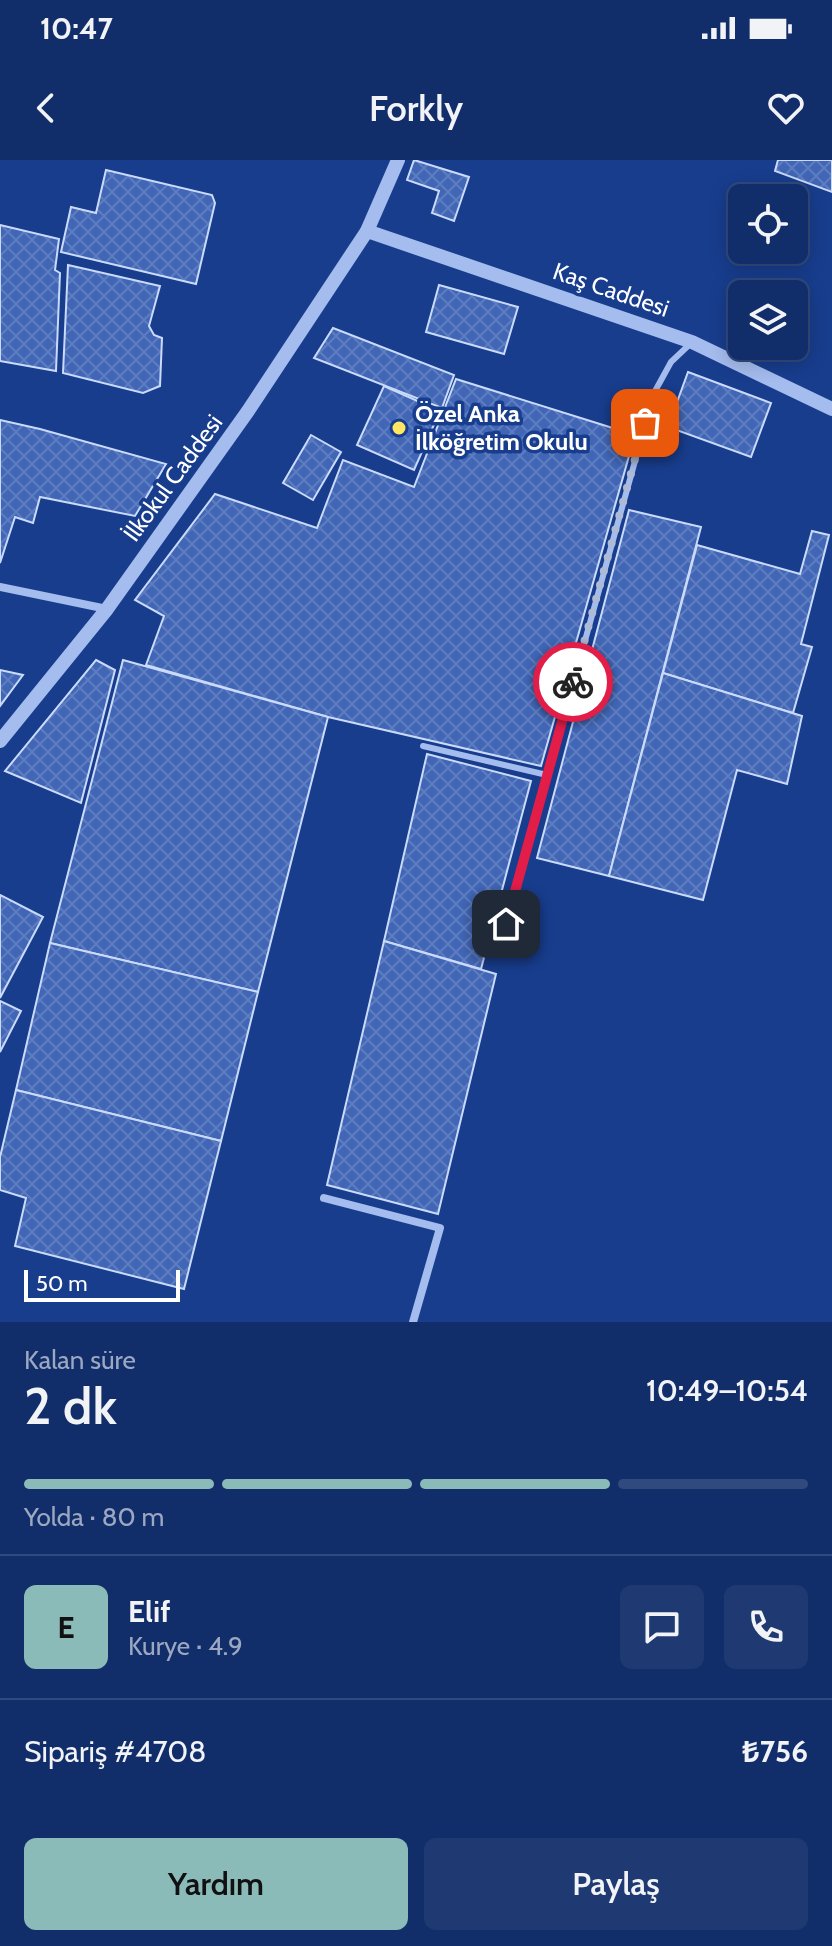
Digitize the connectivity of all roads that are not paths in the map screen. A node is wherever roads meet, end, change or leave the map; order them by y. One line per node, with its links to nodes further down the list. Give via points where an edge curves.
1 (398, 160): 2 (street, İlkokul Caddesi)
2 (367, 231): 3 (street, Kaş Caddesi); 6 (street, İlkokul Caddesi)
3 (692, 342): 4 (street, Kaş Caddesi); 9 (lane, via 671,362 654,393)
4 (832, 409)
5 (0, 587): 6 (street)
6 (107, 609): 7 (street, İlkokul Caddesi)
7 (0, 741)
8 (423, 746): 9 (lane)
9 (547, 775): 10 (lane)
10 (506, 924)
11 (324, 1198): 12 (street, via 440,1228)
12 (413, 1322)

